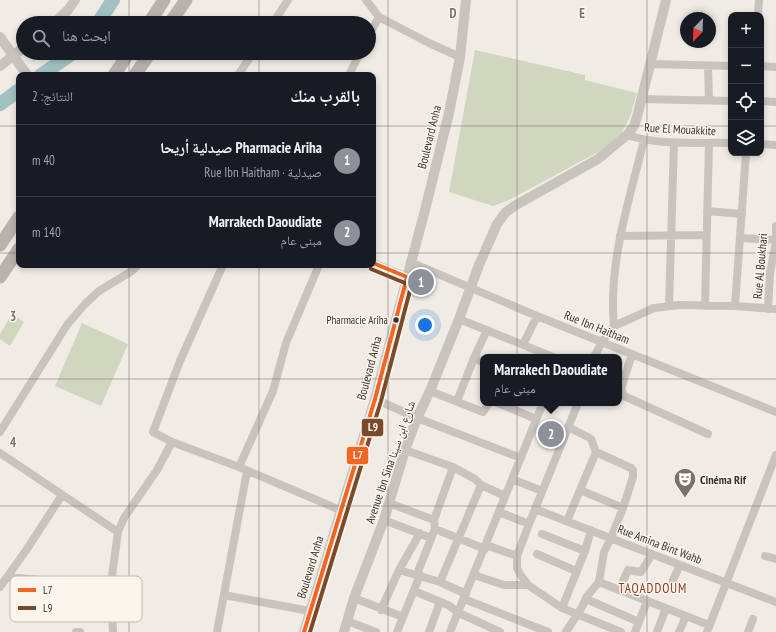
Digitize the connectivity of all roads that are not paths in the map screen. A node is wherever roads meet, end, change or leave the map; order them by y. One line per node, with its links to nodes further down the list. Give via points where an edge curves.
1 (75, 0): 10 (street)
2 (164, 0): 11 (main road)
3 (186, 0): 12 (main road)
4 (288, 0): 13 (street)
5 (366, 0): 14 (street)
6 (466, 0): 18 (street, Boulevard Anha)
7 (666, 0): 25 (street, Avenue Ibn Sina شارع ابن سينا)
8 (759, 0): 9 (street)
9 (758, 12)
10 (60, 16)
11 (154, 16)
12 (175, 16)
13 (278, 16)
14 (379, 16): 15 (street); 18 (street, via 429,44)
15 (376, 22)
16 (0, 37): 17 (street)
17 (14, 55): 19 (street); 26 (street)
18 (460, 57): 60 (street, Boulevard Anha, via 449,113)
19 (16, 58)
20 (17, 60): 31 (street)
21 (124, 60): 32 (main road)
22 (145, 60): 33 (main road)
23 (248, 60): 34 (street)
24 (356, 60): 35 (street)
25 (651, 64): 27 (street); 36 (street, Avenue Ibn Sina شارع ابن سينا)
26 (0, 66)
27 (708, 66): 28 (street); 37 (street)
28 (728, 66)
29 (764, 66): 30 (street)
30 (776, 67)
31 (25, 72)
32 (116, 72)
33 (137, 72)
34 (240, 72)
35 (350, 72)
36 (642, 99): 37 (street); 41 (street, Avenue Ibn Sina شارع ابن سينا, via 634,126)
37 (709, 100): 38 (street)
38 (728, 101)
39 (764, 101): 40 (street)
40 (776, 102)
41 (627, 136): 42 (street, Rue El Mouakkite); 68 (street, Avenue Ibn Sina شارع ابن سينا, via 598,159 506,212 497,224)
42 (644, 140): 43 (street, Rue El Mouakkite); 55 (street)
43 (674, 143): 44 (street, Rue El Mouakkite); 53 (street)
44 (709, 143): 45 (street, Rue El Mouakkite); 49 (street)
45 (728, 144)
46 (764, 144): 47 (street)
47 (776, 145)
48 (746, 156): 50 (street)
49 (707, 212): 50 (street); 54 (street)
50 (742, 214): 56 (street)
51 (16, 221): 58 (main road)
52 (776, 226): 57 (street, Rue Al Boukhari)
53 (672, 235): 54 (street); 55 (street); 69 (street)
54 (706, 235): 70 (street)
55 (620, 236): 75 (street, via 613,289)
56 (740, 238): 57 (street); 71 (street)
57 (775, 240): 65 (street, Rue Al Boukhari)
58 (0, 245)
59 (16, 253): 66 (main road)
60 (410, 262): 67 (street, Boulevard Anha); 68 (street, Rue Ibn Haitham)
61 (376, 264): 67 (street)
62 (135, 268): 97 (street, via 99,291 67,325)
63 (222, 268): 99 (street, via 180,361 153,432)
64 (318, 268): 105 (street, via 286,343 273,391)
65 (773, 273): 72 (street, Rue Al Boukhari)
66 (0, 277)
67 (407, 278): 87 (street, Boulevard Ariha)
68 (470, 287): 73 (street, Rue Ibn Haitham); 74 (street, Avenue Ibn Sina شارع ابن سينا)
69 (669, 306): 70 (street); 75 (street, via 647,310)
70 (705, 306): 71 (street)
71 (735, 306): 72 (street)
72 (772, 309)
73 (536, 316): 77 (street, Rue Ibn Haitham); 78 (street)
74 (459, 319): 76 (street); 85 (street, Avenue Ibn Sina شارع ابن سينا)
75 (614, 326): 77 (street)
76 (486, 330): 78 (street); 82 (street)
77 (602, 342): 80 (street); 81 (street, Rue Ibn Haitham)
78 (524, 345): 79 (street)
79 (546, 354)
80 (596, 354)
81 (632, 354): 84 (street); 93 (street, Rue Ibn Haitham)
82 (474, 358): 83 (street); 88 (street)
83 (480, 361)
84 (622, 386)
85 (430, 391): 88 (street); 94 (street, Avenue Ibn Sina شارع ابن سينا)
86 (622, 391): 98 (street, via 624,396)
87 (375, 399): 94 (street); 118 (street, Boulevard Ariha)
88 (457, 401): 89 (street, via 484,412)
89 (487, 406)
90 (505, 406): 95 (street)
91 (542, 406): 95 (street)
92 (577, 406): 96 (street)
93 (776, 412)
94 (417, 418): 100 (street, Avenue Ibn Sina شارع ابن سينا); 104 (street)
95 (536, 419): 104 (street)
96 (568, 428): 101 (street, via 588,436); 112 (street)
97 (0, 432)
98 (708, 434)
99 (172, 442): 105 (street); 126 (street, via 157,470 124,518)
100 (405, 450): 106 (street); 115 (street, Avenue Ibn Sina شارع ابن سينا)
101 (596, 452): 111 (street); 116 (street, via 633,470)
102 (0, 453): 113 (street)
103 (776, 455): 108 (street)
104 (521, 458): 109 (street)
105 (239, 467): 107 (street)
106 (453, 467): 110 (street); 121 (street)
107 (247, 471): 118 (street); 155 (street)
108 (773, 471): 150 (street)
109 (512, 479): 112 (street); 114 (street)
110 (481, 484): 114 (street); 130 (street)
111 (580, 490): 116 (street); 122 (street)
112 (542, 491): 117 (street)
113 (62, 495): 126 (street); 145 (street)
114 (506, 496): 119 (street)
115 (390, 503): 120 (street, Avenue Ibn Sina شارع ابن سينا); 121 (street)
116 (623, 508): 131 (street)
117 (535, 509): 122 (street, Rue Amina Bint Wahb); 123 (street)
118 (340, 510): 165 (street, Boulevard Anha)
119 (499, 512): 123 (street); 132 (street)
120 (384, 520): 127 (street); 157 (street, Avenue Ibn Sina شارع ابن سينا)
121 (434, 520): 124 (street)
122 (567, 521): 125 (street, Rue Amina Bint Wahb)
123 (529, 524): 136 (street)
124 (435, 529): 129 (street); 130 (street)
125 (591, 530): 131 (street, Rue Amina Bint Wahb); 133 (street)
126 (118, 532): 144 (street)
127 (420, 533): 129 (street); 140 (street)
128 (542, 534): 133 (street)
129 (431, 538): 142 (street)
130 (458, 538): 132 (street); 148 (street)
131 (611, 538): 135 (street, Rue Amina Bint Wahb); 149 (street, via 604,552)
132 (485, 547): 136 (street); 143 (street)
133 (585, 551): 141 (street)
134 (537, 554): 141 (street)
135 (652, 554): 139 (street, Rue Amina Bint Wahb); 154 (street, via 642,572 630,569 627,571)
136 (517, 556): 151 (street, via 516,563 520,574)
137 (765, 556): 138 (street)
138 (776, 559)
139 (680, 564): 147 (street); 150 (street, Rue Amina Bint Wahb)
140 (399, 570): 142 (street); 164 (street)
141 (576, 571): 162 (street)
142 (418, 575): 148 (street); 153 (street)
143 (474, 575): 151 (street, via 504,585); 156 (street)
144 (112, 576)
145 (7, 577): 146 (street); 152 (street)
146 (10, 577)
147 (673, 580)
148 (440, 582): 156 (street)
149 (599, 582): 154 (street); 158 (street)
150 (726, 582): 161 (street, Rue Amina Bint Wahb); 174 (street)
151 (528, 585): 162 (street)
152 (0, 587)
153 (414, 590): 160 (street); 169 (street)
154 (619, 590): 159 (street)
155 (224, 595): 165 (street); 178 (street)
156 (466, 596): 166 (street); 186 (street)
157 (354, 598): 164 (street); 171 (street, Avenue Ibn Sina شارع ابن سينا)
158 (586, 599): 167 (street); 173 (street)
159 (647, 601): 163 (street); 173 (street)
160 (440, 602): 166 (street); 183 (street)
161 (776, 602)
162 (562, 608): 167 (street)
163 (666, 608): 168 (street); 190 (street)
164 (381, 610): 169 (street)
165 (310, 611): 179 (street, Boulevard Anha)
166 (459, 613): 184 (street); 185 (street)
167 (578, 614): 187 (street); 188 (street)
168 (686, 616): 174 (street); 191 (street)
169 (403, 617): 182 (street)
170 (754, 619): 192 (street)
171 (347, 621): 180 (street, Avenue Ibn Sina شارع ابن سينا); 181 (street)
172 (113, 622): 177 (street)
173 (639, 622): 189 (street)
174 (708, 628)
175 (76, 632): 176 (street)
176 (80, 632)
177 (113, 632)
178 (217, 632)
179 (304, 632)
180 (344, 632)
181 (376, 632)
182 (397, 632)
183 (429, 632)
184 (450, 632)
185 (500, 632)
186 (548, 632)
187 (566, 632)
188 (621, 632)
189 (635, 632)
190 (657, 632)
191 (679, 632)
192 (748, 632)

